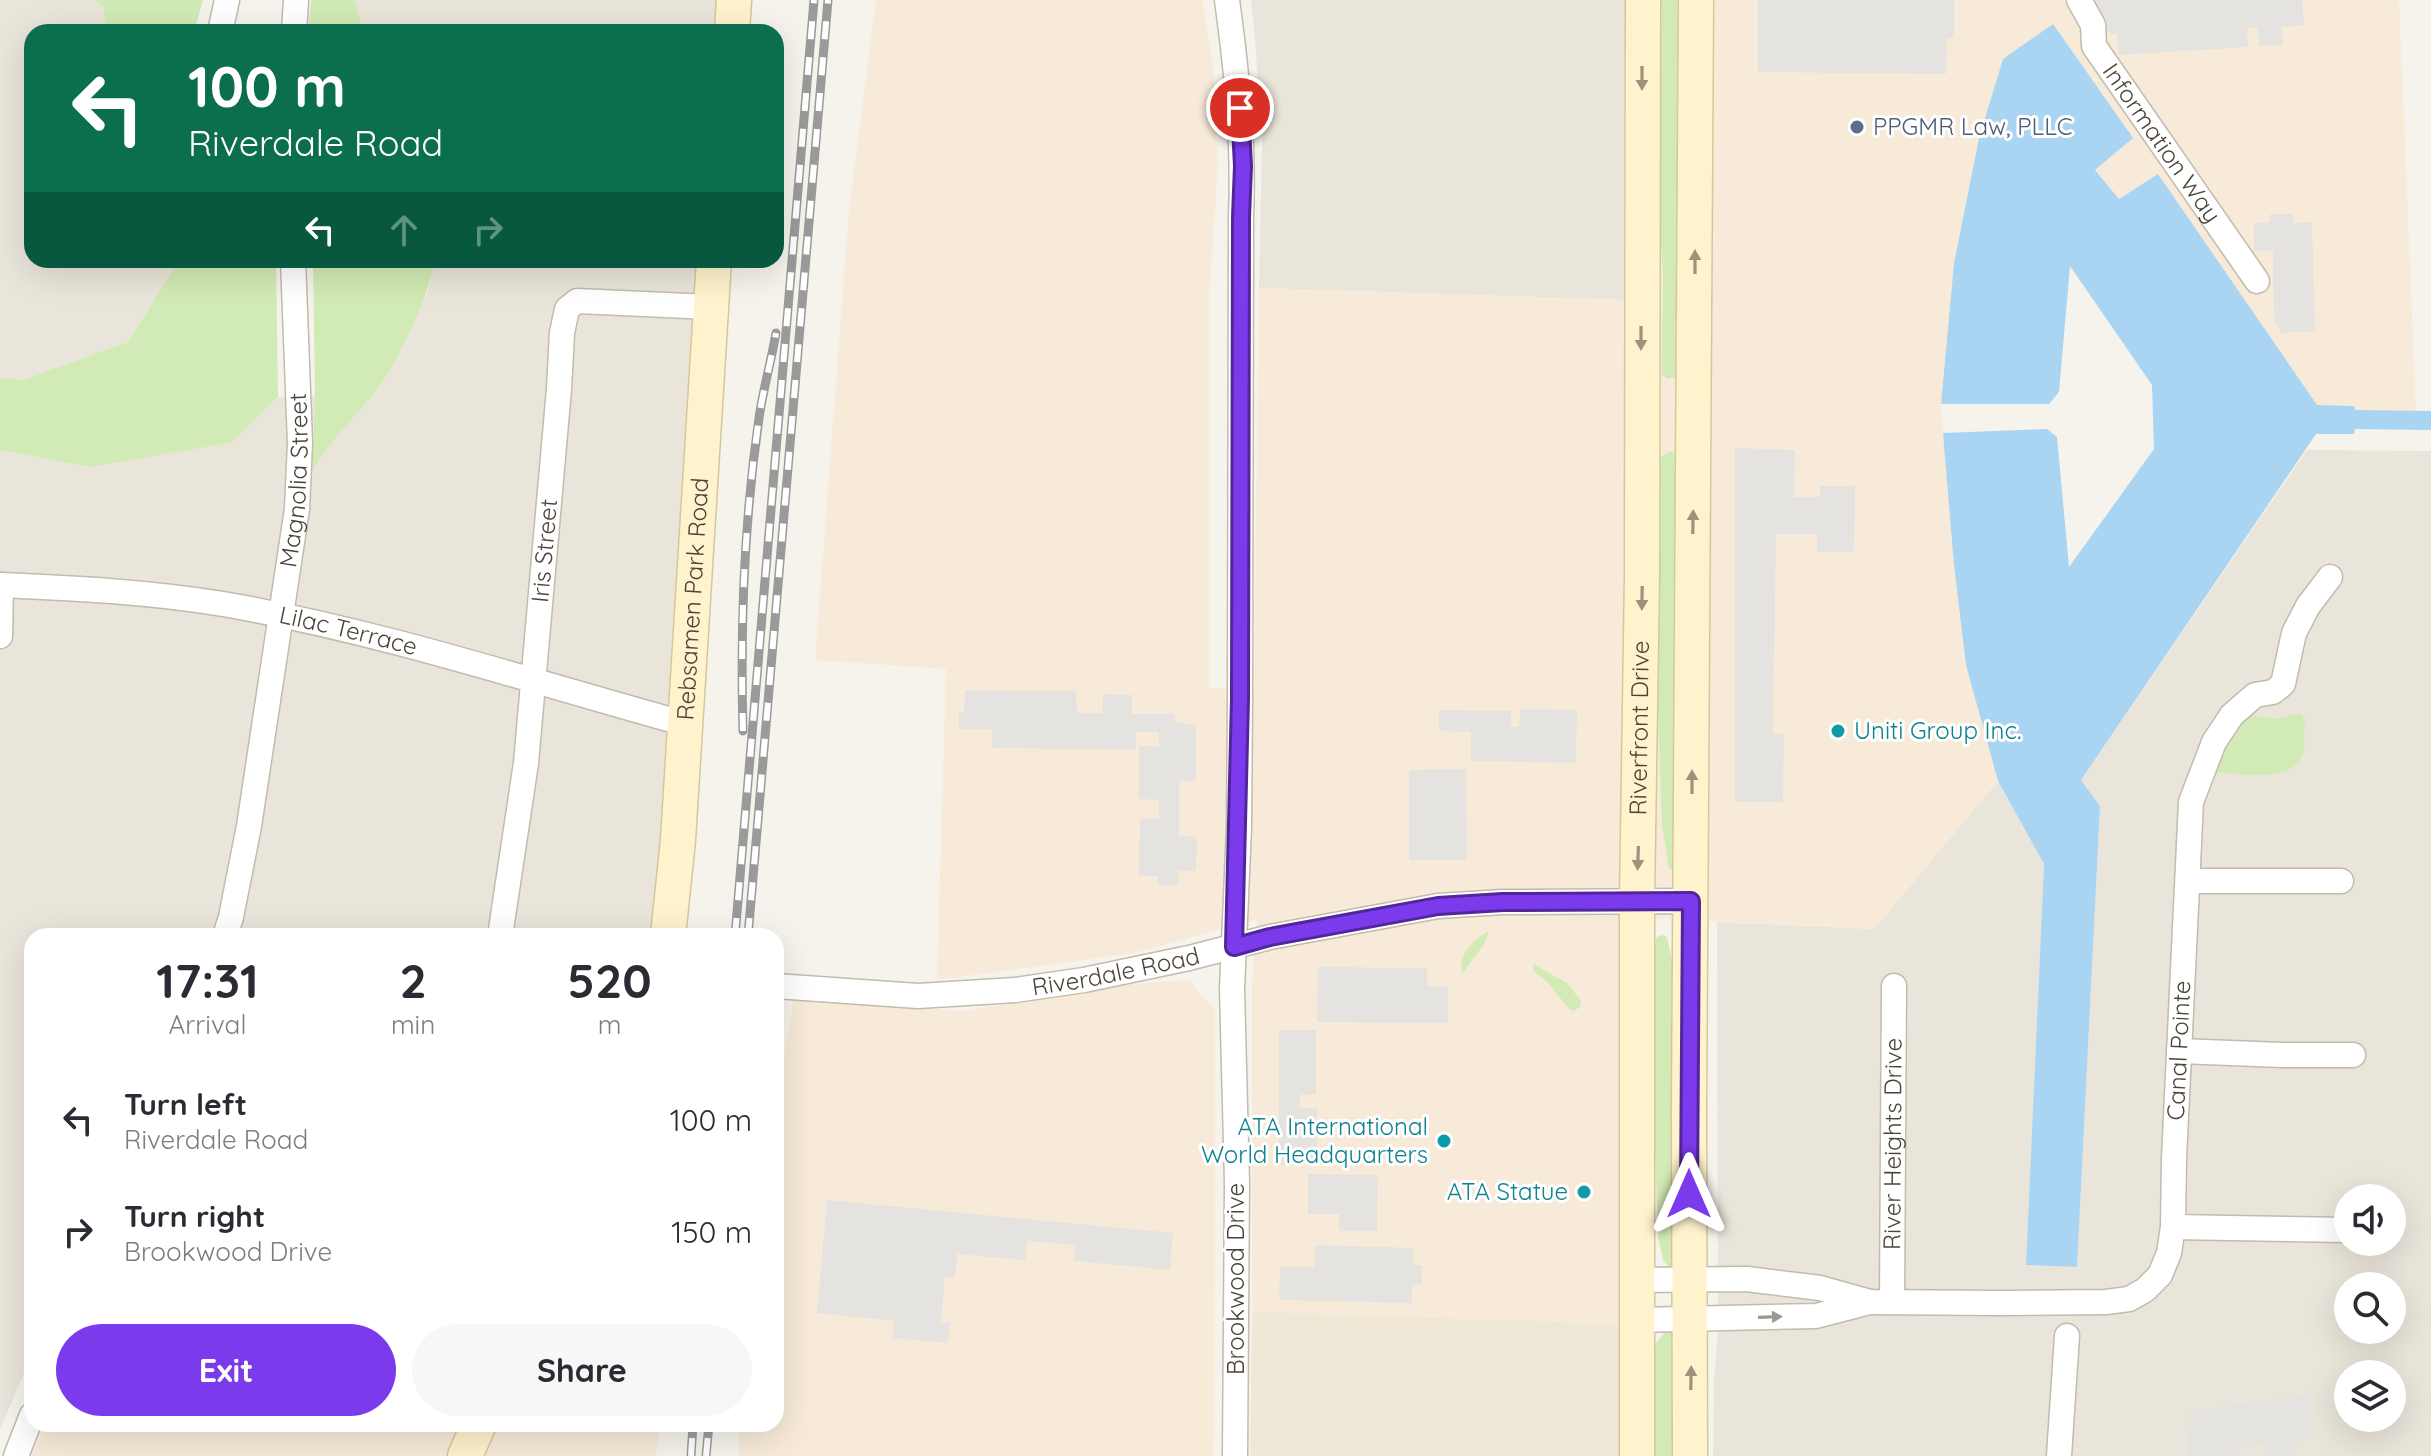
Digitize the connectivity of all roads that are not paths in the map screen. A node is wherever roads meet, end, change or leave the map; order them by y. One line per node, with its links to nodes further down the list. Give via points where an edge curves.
1 (227, 0): 8 (street)
2 (296, 0): 9 (street)
3 (734, 0): 10 (street)
4 (1227, 0): 28 (street, Brookwood Drive, via 1243,166)
5 (1643, 0): 23 (street, Riverfront Drive, one-way to 23)
6 (1696, 0): 24 (street, one-way to 6)
7 (2079, 0): 13 (street, Information Way, via 2093,25 2094,46)
8 (222, 24)
9 (294, 24)
10 (732, 24)
11 (293, 268): 17 (street, Magnolia Street, via 300,443)
12 (713, 268): 14 (street, Rebsamen Park Road)
13 (2257, 281)
14 (710, 307): 19 (street, Iris Street, via 577,301 567,309); 20 (street, Rebsamen Park Road)
15 (2330, 577): 21 (street, Canal Pointe, via 2294,633 2283,684 2241,705 2214,742 2191,802)
16 (0, 585): 17 (street, Lilac Terrace, via 161,596); 18 (street)
17 (283, 616): 19 (street, Lilac Terrace); 25 (street, Magnolia Street)
18 (0, 636)
19 (532, 681): 20 (street, Lilac Terrace); 26 (street, Iris Street, via 526,763)
20 (686, 724): 27 (street, Rebsamen Park Road)
21 (2188, 881): 22 (street); 31 (street, Canal Pointe)
22 (2341, 881)
23 (1637, 900): 24 (street, Riverdale Road); 28 (street, Riverdale Road, via 1438,906); 36 (street, Riverfront Drive)
24 (1691, 901): 35 (street)
25 (227, 928)
26 (501, 928)
27 (669, 928)
28 (1234, 947): 30 (street, Riverdale Road, via 1084,980 951,996); 45 (street, Brookwood Drive)
29 (1894, 986): 37 (street, River Heights Drive)
30 (784, 987)
31 (2179, 1051): 32 (street); 33 (street, Canal Pointe)
32 (2353, 1055)
33 (2173, 1227): 34 (street); 37 (street, Canal Pointe, via 2160,1275 2129,1299)
34 (2334, 1230)
35 (1691, 1279): 36 (street, Canal Pointe); 37 (street, Canal Pointe, via 1747,1279); 39 (street)
36 (1636, 1280): 38 (street, Riverfront Drive)
37 (1881, 1302): 39 (street, Canal Pointe, one-way to 37, via 1816,1316)
38 (1636, 1320): 39 (street, Canal Pointe); 46 (street, Riverfront Drive)
39 (1691, 1320): 47 (street, one-way to 39)
40 (2067, 1336): 48 (street)
41 (25, 1432): 43 (street)
42 (476, 1432): 44 (street)
43 (16, 1456)
44 (465, 1456)
45 (1235, 1456)
46 (1637, 1456)
47 (1690, 1456)
48 (2059, 1456)

